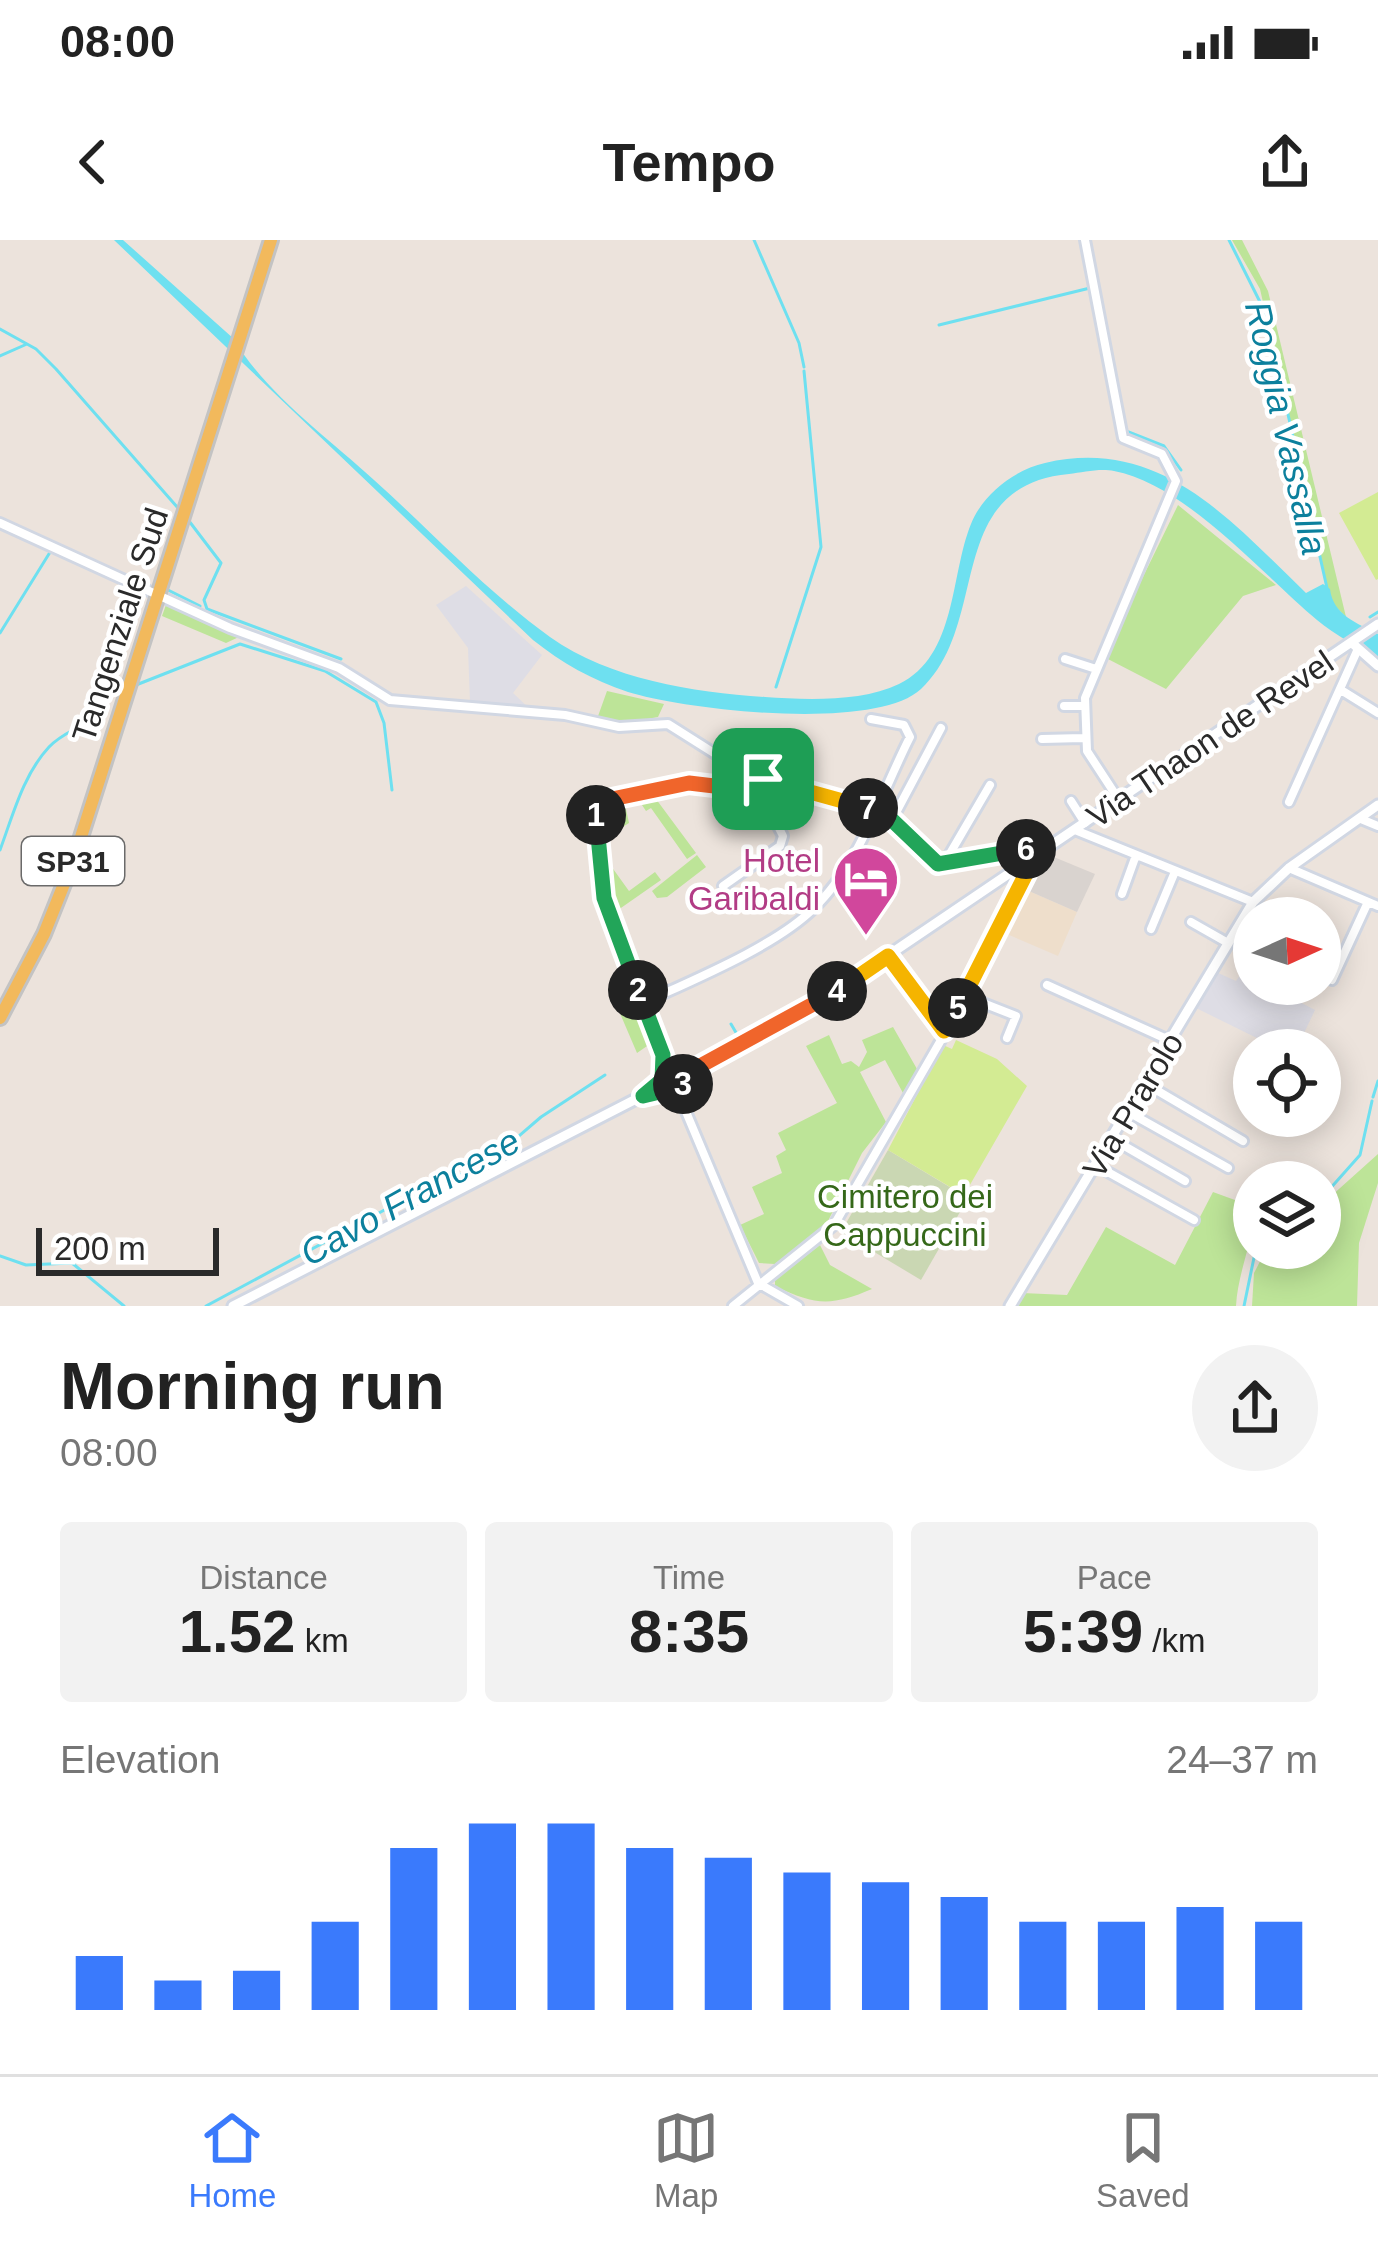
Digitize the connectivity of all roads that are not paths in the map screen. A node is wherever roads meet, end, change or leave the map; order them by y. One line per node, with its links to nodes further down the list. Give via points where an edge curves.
1 (271, 240): 4 (main road, Tangenziale Sud / SP31)
2 (1085, 240): 9 (street, via 1123,438 1168,459 1176,481)
3 (0, 523): 4 (street)
4 (159, 592): 18 (street, via 339,668 390,700 619,727 668,724); 48 (main road, Tangenziale Sud / SP31, via 74,859)
5 (1376, 626): 6 (main road, Via Thaon de Revel)
6 (1354, 645): 8 (main road); 10 (street); 20 (main road, Via Thaon de Revel)
7 (1065, 659): 9 (street)
8 (1378, 666)
9 (1096, 669): 12 (street)
10 (1341, 690): 13 (street); 22 (street)
11 (1064, 706): 12 (street)
12 (1084, 706): 16 (street)
13 (1378, 713)
14 (871, 719): 24 (street, via 910,731)
15 (941, 728): 26 (street)
16 (1083, 738): 17 (street); 20 (street)
17 (1042, 739)
18 (760, 783): 24 (street); 34 (street, via 783,836); 47 (street, via 744,790 689,783 599,808 604,898)
19 (990, 785): 31 (street)
20 (1119, 800): 28 (main road, Via Thaon de Revel)
21 (1071, 801): 28 (street)
22 (1289, 802)
23 (1378, 805): 25 (main road, Via Prarolo)
24 (873, 810): 26 (street); 47 (street, via 813,909)
25 (1361, 819): 27 (street); 32 (main road, Via Prarolo)
26 (892, 820): 31 (street, via 931,862)
27 (1378, 826)
28 (1080, 827): 29 (street); 30 (main road, Via Thaon de Revel)
29 (1135, 858): 33 (street); 35 (street)
30 (1031, 860): 31 (street, via 1021,848); 43 (main road, Via Thaon de Revel); 46 (street)
31 (944, 863)
32 (1289, 868): 37 (main road, Via Prarolo); 38 (street)
33 (1174, 874): 36 (street); 40 (street)
34 (723, 886)
35 (1122, 894)
36 (1239, 897)
37 (1258, 897)
38 (1373, 904): 44 (street)
39 (1191, 922): 42 (street)
40 (1151, 929)
41 (1233, 936): 42 (main road, Via Prarolo)
42 (1231, 939): 51 (main road, Via Prarolo)
43 (888, 956): 49 (street); 52 (main road, Via Thaon de Revel)
44 (1341, 963)
45 (1047, 985): 51 (street)
46 (965, 996): 49 (street); 50 (street, via 1016,1016)
47 (643, 1003): 52 (street)
48 (0, 1018)
49 (944, 1031): 61 (street, via 835,1225)
50 (1007, 1038)
51 (1171, 1041): 53 (main road, Via Prarolo)
52 (673, 1080): 61 (street); 62 (main road, Via Thaon de Revel)
53 (1146, 1084): 54 (main road, Via Prarolo); 56 (street)
54 (1130, 1113): 55 (main road, Via Prarolo); 58 (street)
55 (1114, 1140): 57 (main road, Via Prarolo); 59 (street)
56 (1243, 1141)
57 (1097, 1166): 60 (street); 65 (main road, Via Prarolo)
58 (1228, 1168)
59 (1185, 1181)
60 (1194, 1220)
61 (758, 1282): 63 (street); 64 (street)
62 (233, 1306)
63 (733, 1306)
64 (798, 1306)
65 (1010, 1306)

